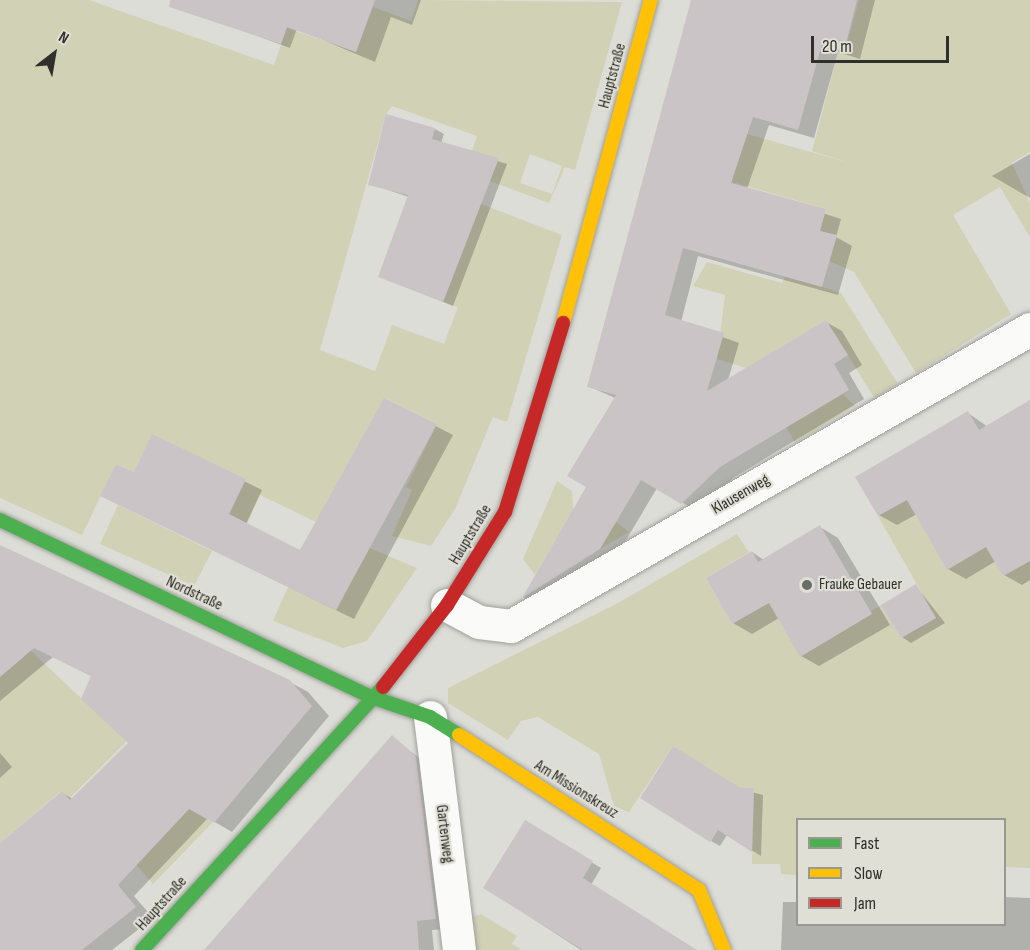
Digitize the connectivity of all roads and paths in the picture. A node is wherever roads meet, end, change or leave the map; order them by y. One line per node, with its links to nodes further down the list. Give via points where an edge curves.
1 (651, 0): 4 (main road, Hauptstraße, via 513,490 505,512)
2 (1030, 329): 4 (street, Klausenweg, via 512,626 479,622)
3 (0, 520): 5 (main road, Nordstraße)
4 (447, 605): 5 (main road, Hauptstraße)
5 (374, 698): 6 (main road, Am Missionskreuz); 7 (main road, Hauptstraße)
6 (430, 717): 8 (street, Gartenweg); 9 (main road, Am Missionskreuz, via 699,890)
7 (142, 950)
8 (459, 950)
9 (724, 950)

